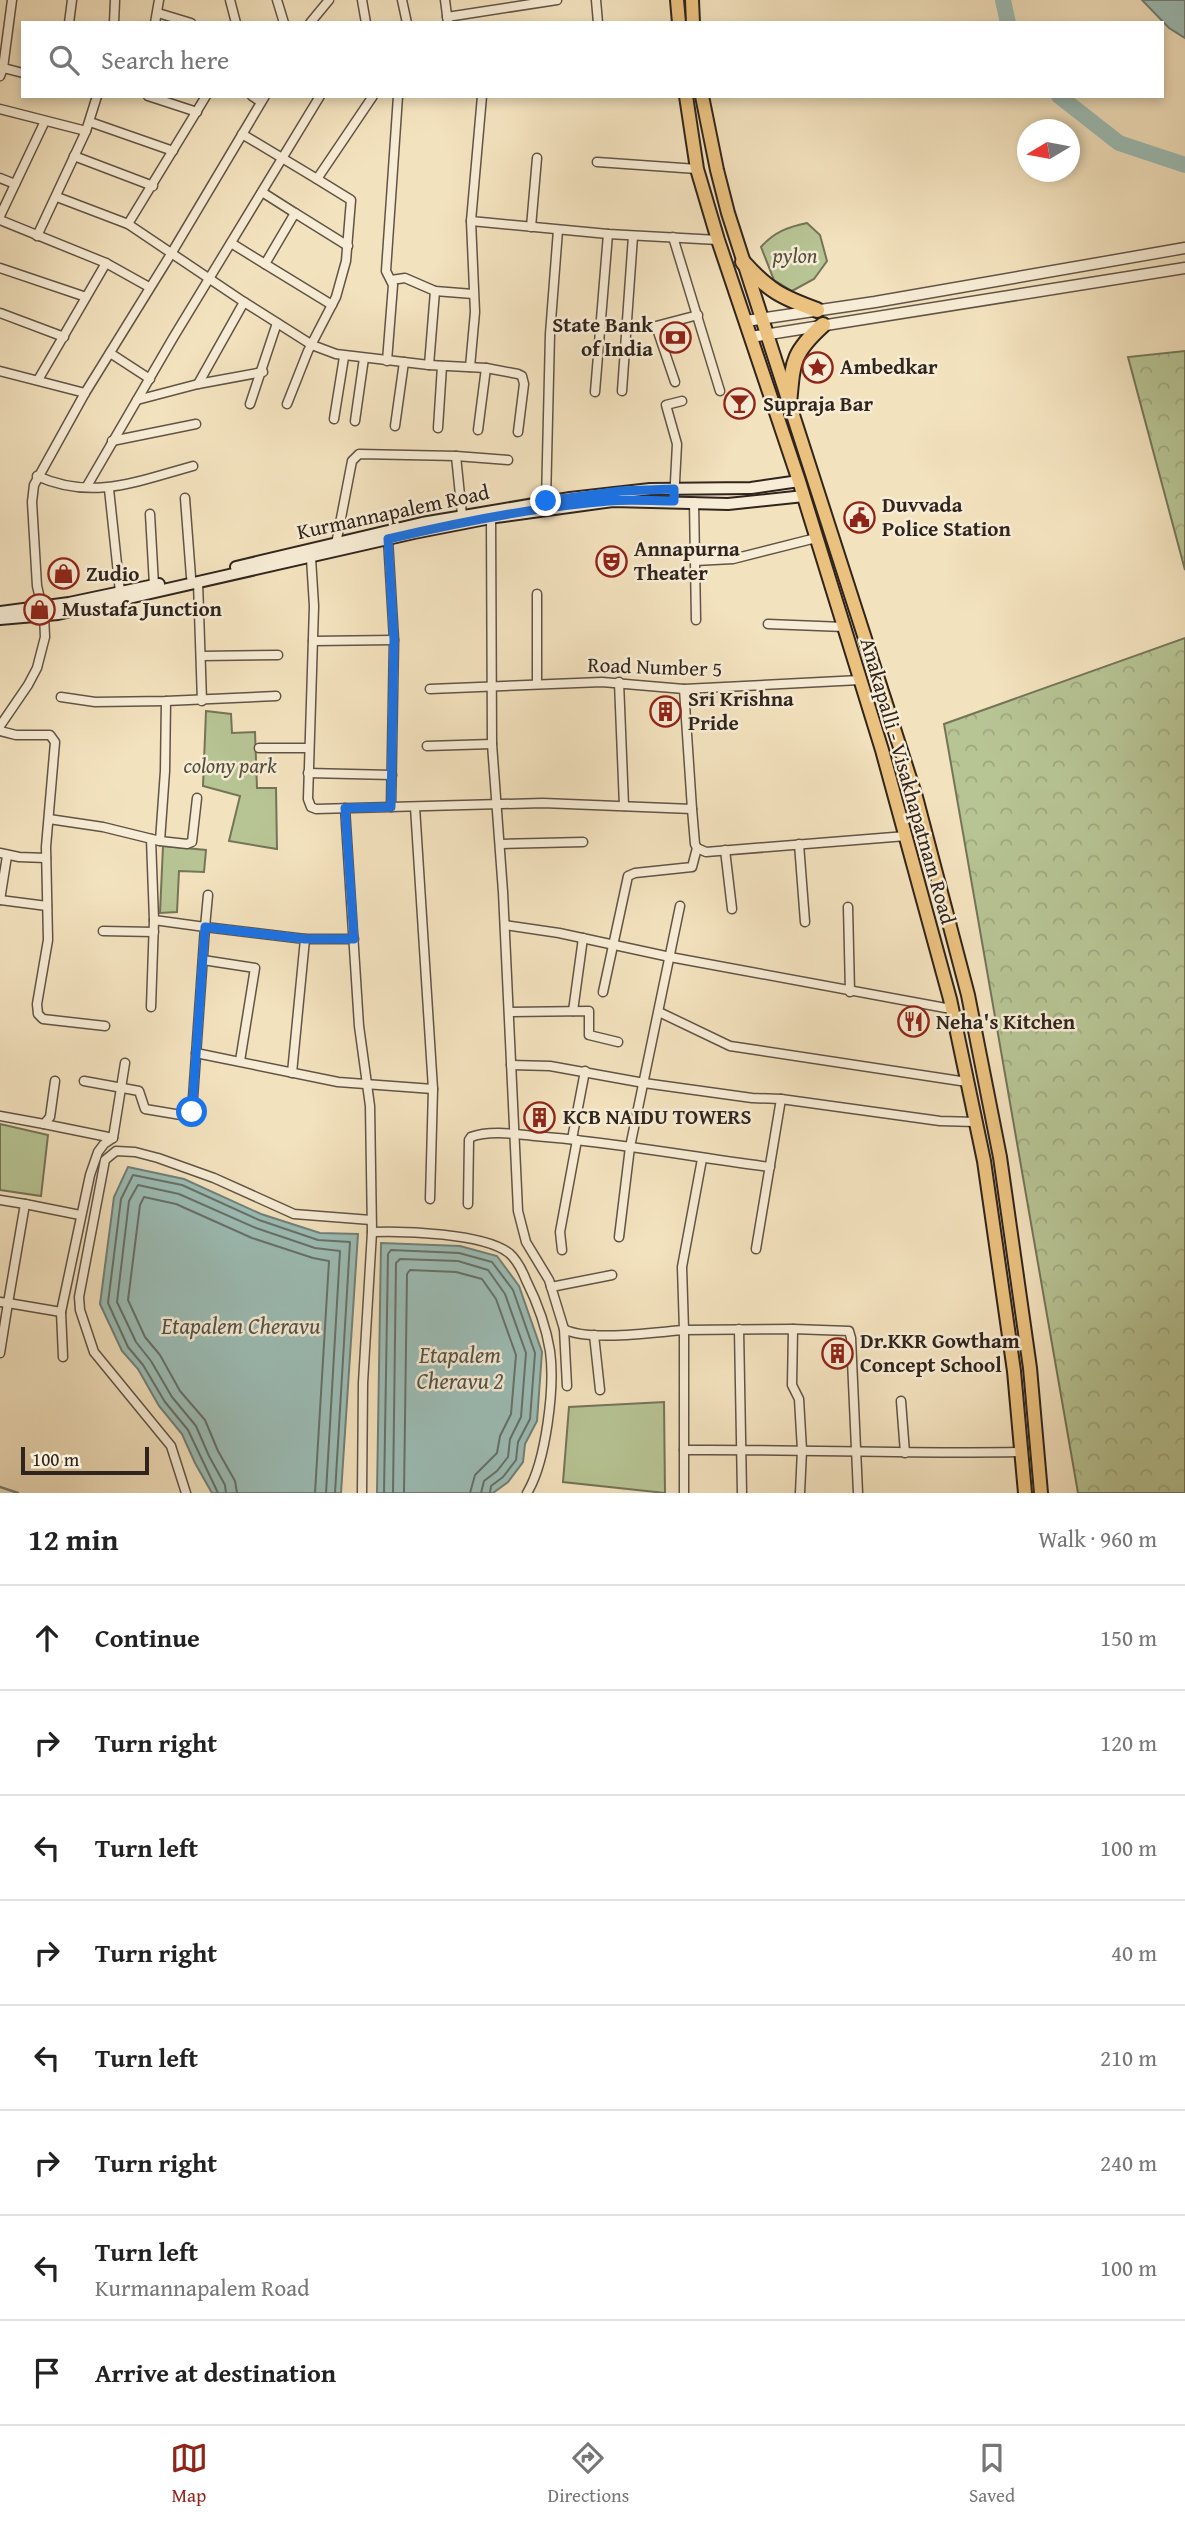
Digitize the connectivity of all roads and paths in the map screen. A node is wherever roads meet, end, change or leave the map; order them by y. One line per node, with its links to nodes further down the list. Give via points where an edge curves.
1 (12, 0): 31 (street)
2 (72, 0): 18 (street)
3 (116, 0): 19 (street)
4 (159, 0): 16 (street)
5 (230, 0): 22 (street)
6 (277, 0): 23 (street)
7 (362, 0): 25 (street)
8 (402, 0): 26 (street)
9 (445, 0): 17 (street)
10 (556, 0): 15 (street)
11 (596, 0): 28 (street)
12 (677, 0): 29 (main road)
13 (692, 0): 30 (main road)
14 (326, 1): 24 (street)
15 (487, 12): 17 (street); 27 (street)
16 (158, 13): 20 (street); 21 (street)
17 (448, 20)
18 (69, 21)
19 (114, 21)
20 (156, 21)
21 (184, 21)
22 (235, 21)
23 (283, 21)
24 (311, 21)
25 (366, 21)
26 (407, 21)
27 (489, 21)
28 (598, 21)
29 (679, 21)
30 (693, 21)
31 (1, 70): 32 (street)
32 (21, 73)
33 (96, 98): 46 (street)
34 (154, 98): 44 (street)
35 (205, 98): 44 (street)
36 (319, 98): 51 (street)
37 (372, 98): 56 (street)
38 (398, 98): 82 (street, via 386,271)
39 (482, 98): 63 (street)
40 (686, 98): 54 (main road, Anakapalli - Visakhapatnam Road)
41 (702, 98): 77 (main road, Anakapalli - Visakhapatnam Road, via 716,170)
42 (263, 99): 48 (street)
43 (0, 108): 45 (street)
44 (197, 112): 49 (street)
45 (44, 121): 47 (street); 57 (street)
46 (90, 122): 47 (street); 49 (street)
47 (86, 131): 50 (street)
48 (242, 134): 51 (street); 75 (street)
49 (173, 151): 58 (street)
50 (75, 156): 58 (street); 60 (street)
51 (283, 159): 56 (street); 59 (street)
52 (537, 159): 65 (street)
53 (597, 162): 54 (street)
54 (697, 169): 71 (main road, Anakapalli - Visakhapatnam Road)
55 (0, 178): 57 (street)
56 (317, 178): 73 (street, via 351,200)
57 (15, 184): 62 (street)
58 (153, 186): 64 (street)
59 (262, 192): 61 (street); 72 (street)
60 (57, 197): 64 (street); 68 (street)
61 (295, 213): 73 (street); 78 (street)
62 (0, 218): 68 (street)
63 (471, 221): 65 (street); 85 (street)
64 (128, 224): 75 (street)
65 (531, 227): 66 (street)
66 (558, 230): 67 (street); 142 (street)
67 (608, 234): 69 (street); 117 (street)
68 (37, 236): 76 (street)
69 (633, 236): 70 (street); 115 (street)
70 (673, 237): 71 (street); 91 (street)
71 (718, 240): 93 (main road, Anakapalli - Visakhapatnam Road)
72 (231, 243): 78 (street); 81 (street)
73 (348, 246): 88 (street)
74 (1185, 248): 89 (street)
75 (171, 254): 81 (street); 83 (street)
76 (106, 262): 83 (street); 86 (street)
77 (743, 262): 89 (highway, via 761,283); 92 (main road, Anakapalli - Visakhapatnam Road)
78 (265, 264): 88 (street)
79 (0, 268): 86 (street)
80 (1185, 268): 95 (street)
81 (210, 279): 87 (street); 111 (street)
82 (391, 280): 84 (street, via 405,278); 103 (street)
83 (149, 287): 100 (street)
84 (435, 290): 85 (street); 105 (street)
85 (473, 294): 107 (street)
86 (86, 298): 97 (street)
87 (244, 302): 94 (street); 114 (street)
88 (332, 305): 99 (street)
89 (817, 310): 92 (street)
90 (0, 313): 97 (street)
91 (698, 315): 113 (street, via 656,327); 116 (street)
92 (761, 318): 93 (street); 96 (main road, Anakapalli - Visakhapatnam Road)
93 (746, 321): 98 (main road, Anakapalli - Visakhapatnam Road)
94 (277, 323): 99 (street); 110 (street)
95 (823, 326): 96 (street); 123 (highway, via 796,356)
96 (766, 335): 98 (street); 123 (main road, Anakapalli - Visakhapatnam Road)
97 (64, 337): 112 (street)
98 (751, 337): 136 (main road, Anakapalli - Visakhapatnam Road)
99 (312, 345): 101 (street); 122 (street)
100 (110, 353): 111 (street); 118 (street)
101 (344, 357): 102 (street); 124 (street)
102 (364, 358): 103 (street); 125 (street)
103 (387, 361): 104 (street)
104 (404, 362): 105 (street); 127 (street)
105 (429, 365): 106 (street)
106 (442, 366): 107 (street); 128 (street)
107 (470, 367): 108 (street)
108 (486, 368): 129 (street); 130 (street, via 518,373 523,379)
109 (0, 371): 112 (street)
110 (263, 372): 114 (street); 121 (street)
111 (150, 379): 119 (street)
112 (38, 380): 118 (street)
113 (675, 382)
114 (198, 384): 119 (street)
115 (622, 391)
116 (720, 391)
117 (594, 392)
118 (85, 393): 135 (street)
119 (137, 400): 131 (street)
120 (682, 401): 139 (street, via 666,405 676,438)
121 (250, 404)
122 (287, 404)
123 (789, 404): 179 (main road, Anakapalli - Visakhapatnam Road)
124 (334, 419)
125 (355, 421)
126 (195, 424): 131 (street)
127 (395, 426)
128 (438, 428)
129 (478, 430)
130 (518, 432)
131 (112, 441): 137 (street)
132 (456, 456): 133 (street); 146 (street); 150 (street, via 355,456)
133 (508, 460)
134 (194, 466): 138 (street)
135 (37, 476): 137 (street, via 58,485); 157 (street, via 32,502)
136 (799, 481): 139 (main road, Kurmannapalem Road, via 741,489); 140 (main road, Anakapalli - Visakhapatnam Road)
137 (87, 486): 138 (street)
138 (109, 489): 155 (street)
139 (674, 489): 142 (main road, Kurmannapalem Road); 143 (street)
140 (804, 496): 144 (main road, via 742,504); 148 (main road, Anakapalli - Visakhapatnam Road)
141 (186, 498): 153 (street)
142 (546, 501): 146 (main road, Kurmannapalem Road)
143 (674, 501): 144 (main road); 147 (main road, via 613,500)
144 (694, 502): 152 (street)
145 (150, 514): 154 (street)
146 (462, 515): 150 (main road, Kurmannapalem Road)
147 (491, 518): 149 (main road); 170 (street)
148 (816, 538): 152 (street, via 741,558); 162 (main road, Anakapalli - Visakhapatnam Road)
149 (388, 539): 151 (main road); 163 (street)
150 (336, 544): 153 (main road, Kurmannapalem Road)
151 (311, 558): 153 (main road); 164 (street)
152 (695, 562): 160 (street)
153 (195, 580): 154 (main road, Kurmannapalem Road); 157 (main road); 166 (street)
154 (153, 585): 155 (main road, Kurmannapalem Road)
155 (120, 592): 157 (main road, Kurmannapalem Road)
156 (537, 594): 169 (street)
157 (43, 611): 158 (main road, Kurmannapalem Road); 159 (main road); 177 (street, via 45,637 37,668)
158 (0, 612)
159 (0, 619)
160 (696, 620)
161 (768, 624): 162 (street)
162 (844, 627): 167 (main road, Anakapalli - Visakhapatnam Road)
163 (394, 640): 164 (street); 185 (street)
164 (313, 641): 182 (street)
165 (278, 654): 166 (street)
166 (201, 656): 176 (street)
167 (860, 680): 172 (street, Road Number 5); 183 (main road, Anakapalli - Visakhapatnam Road)
168 (619, 682): 169 (street, Road Number 5); 172 (street, Road Number 5); 188 (street)
169 (537, 684): 170 (street, Road Number 5)
170 (490, 686): 171 (street, Road Number 5); 178 (street)
171 (430, 689)
172 (684, 689): 192 (street)
173 (276, 696): 176 (street)
174 (61, 697): 175 (street, via 95,702)
175 (166, 701): 176 (street); 195 (street, via 165,771)
176 (202, 701)
177 (0, 729): 193 (street, via 55,739)
178 (492, 744): 180 (street); 187 (street)
179 (899, 745): 183 (main road); 291 (main road, Anakapalli - Visakhapatnam Road, via 968,995 1000,1157 1030,1368)
180 (427, 747)
181 (259, 748): 182 (street)
182 (309, 748): 184 (street)
183 (882, 750): 194 (main road, Anakapalli - Visakhapatnam Road)
184 (309, 774): 185 (street); 191 (street, via 311,807)
185 (392, 775): 189 (street)
186 (197, 798): 195 (street, via 192,842)
187 (496, 805): 188 (street); 190 (street); 197 (street)
188 (624, 806): 192 (street)
189 (391, 807): 190 (street); 191 (street)
190 (415, 807): 242 (street)
191 (345, 808): 217 (street)
192 (692, 808): 199 (street)
193 (48, 820): 195 (street); 202 (street)
194 (906, 836): 198 (street); 224 (main road, Anakapalli - Visakhapatnam Road)
195 (155, 840): 209 (street)
196 (583, 842): 197 (street)
197 (500, 844): 211 (street)
198 (799, 844): 200 (street); 210 (street)
199 (697, 848): 200 (street); 218 (street, via 692,867 628,876)
200 (725, 850): 208 (street)
201 (4, 854): 202 (street); 204 (street)
202 (46, 858): 205 (street)
203 (208, 895): 212 (street)
204 (0, 900): 205 (street)
205 (47, 906): 228 (street, via 48,940 38,1014 43,1019)
206 (680, 906): 219 (street)
207 (848, 907): 222 (street)
208 (732, 909)
209 (154, 920): 212 (street); 214 (street)
210 (805, 922)
211 (505, 925): 215 (street); 226 (street)
212 (205, 927): 216 (street); 220 (street)
213 (103, 931): 214 (street)
214 (154, 932): 223 (street)
215 (583, 938): 218 (street); 225 (street)
216 (305, 939): 217 (street); 235 (street)
217 (354, 939): 240 (street)
218 (612, 944): 219 (street); 221 (street)
219 (670, 957): 222 (street); 227 (street)
220 (203, 960): 230 (street); 231 (street, via 255,968)
221 (603, 992)
222 (850, 992): 224 (street)
223 (151, 1007)
224 (951, 1009): 238 (main road, Anakapalli - Visakhapatnam Road)
225 (573, 1011): 226 (street); 229 (street, via 589,1010 589,1035)
226 (510, 1012): 233 (street)
227 (659, 1012): 238 (street, via 730,1046); 239 (street)
228 (105, 1026)
229 (618, 1042)
230 (196, 1053): 231 (street); 241 (street, via 190,1115 145,1109 139,1091)
231 (240, 1061): 235 (street)
232 (125, 1063): 241 (street)
233 (511, 1065): 234 (street); 247 (street)
234 (585, 1071): 239 (street); 249 (street)
235 (292, 1073): 240 (street)
236 (55, 1081): 246 (street, via 50,1117)
237 (84, 1081): 241 (street)
238 (967, 1082): 245 (main road, Anakapalli - Visakhapatnam Road)
239 (644, 1083): 243 (street); 250 (street)
240 (368, 1084): 242 (street); 258 (street)
241 (121, 1088): 248 (street)
242 (433, 1089): 253 (street)
243 (781, 1099): 245 (street); 252 (street)
244 (0, 1116): 246 (street)
245 (976, 1122): 280 (main road, Anakapalli - Visakhapatnam Road)
246 (44, 1124): 248 (street)
247 (515, 1134): 249 (street); 256 (street, via 471,1137); 264 (street, via 522,1229)
248 (113, 1138): 257 (street, via 99,1152)
249 (574, 1139): 250 (street); 262 (street, via 560,1232)
250 (631, 1147): 251 (street); 260 (street)
251 (702, 1159): 252 (street); 270 (street, via 682,1267)
252 (770, 1167): 261 (street)
253 (430, 1199)
254 (0, 1200): 255 (street)
255 (25, 1204): 257 (street); 265 (street)
256 (467, 1204)
257 (80, 1215): 266 (street)
258 (371, 1220): 259 (street); 283 (street, via 293,1214 214,1178 135,1153 116,1151 105,1160 80,1310 94,1352 171,1446)
259 (372, 1232): 284 (street); 285 (street, via 480,1241 510,1254 519,1266 537,1302 551,1367 545,1438)
260 (619, 1237)
261 (756, 1249)
262 (562, 1250)
263 (612, 1275): 264 (street)
264 (551, 1287): 267 (street)
265 (4, 1303): 266 (street); 272 (street)
266 (61, 1312): 273 (street)
267 (564, 1329): 271 (street); 274 (street)
268 (739, 1329): 269 (street); 270 (street); 278 (street)
269 (793, 1329): 279 (street, via 792,1385 799,1399); 281 (street, via 845,1329 851,1333)
270 (684, 1330): 271 (street); 277 (street)
271 (594, 1335): 275 (street)
272 (0, 1353)
273 (63, 1357)
274 (567, 1386)
275 (600, 1390)
276 (901, 1401): 282 (street)
277 (684, 1450): 278 (street); 286 (street)
278 (743, 1450): 279 (street); 287 (street)
279 (802, 1450): 281 (street); 288 (street)
280 (1022, 1452): 282 (street); 290 (main road, Anakapalli - Visakhapatnam Road)
281 (857, 1453): 282 (street); 289 (street)
282 (905, 1453)
283 (186, 1493)
284 (362, 1493)
285 (527, 1493)
286 (684, 1493)
287 (742, 1493)
288 (800, 1493)
289 (858, 1493)
290 (1025, 1493)
291 (1041, 1493)

